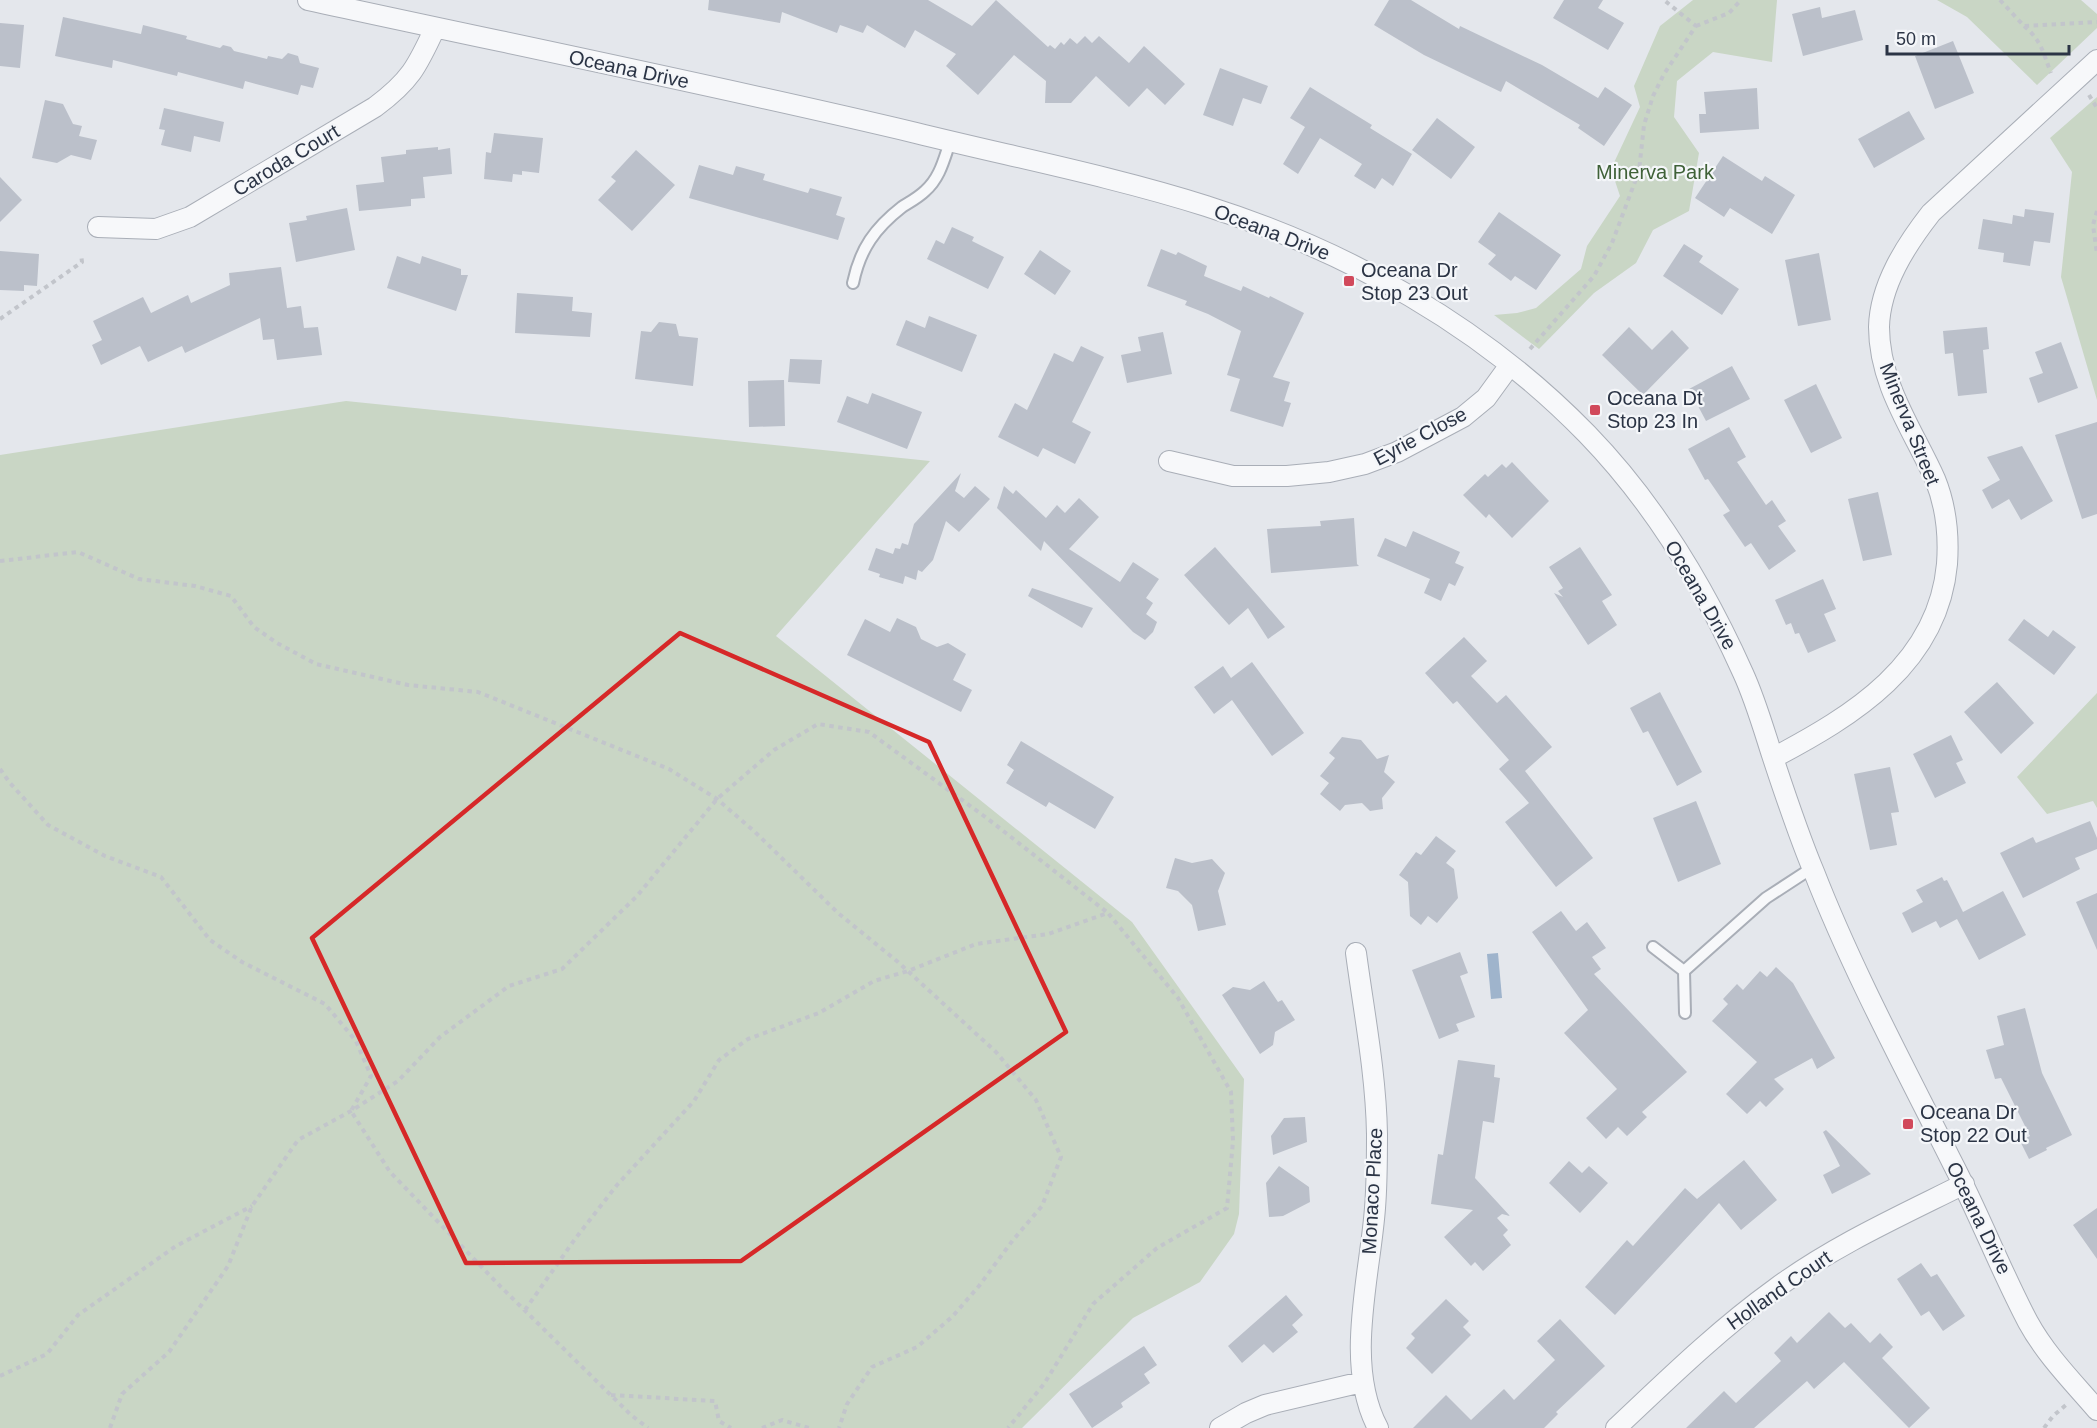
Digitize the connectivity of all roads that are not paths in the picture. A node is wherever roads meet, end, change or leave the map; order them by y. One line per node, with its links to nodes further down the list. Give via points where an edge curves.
1 (308, 0): 2 (street, Oceana Drive)
2 (435, 28): 4 (street, Oceana Drive, via 786,102); 5 (street, Caroda Court, via 409,78 375,107 190,217 156,229)
3 (2097, 60): 9 (street, Minerva Street, via 1931,213 1896,266 1885,294 1879,325 1880,347 1890,385 1935,482 1945,514 1946,576 1924,638 1902,668 1857,709)
4 (950, 142): 6 (lane, via 941,171 926,191 901,208 865,245); 7 (street, Oceana Drive, via 1129,184 1287,235 1373,274 1440,314)
5 (98, 227)
6 (853, 283)
7 (1510, 365): 8 (street, Eyrie Close, via 1486,398 1462,417 1397,452 1365,464 1287,476 1233,476); 9 (street, Oceana Drive, via 1589,436 1680,554 1745,677)
8 (1169, 461)
9 (1773, 758): 10 (street, Oceana Drive)
10 (1812, 868): 13 (lane, via 1766,898); 15 (street, Oceana Drive, via 1870,998)
11 (1653, 947): 13 (lane)
12 (1356, 953): 16 (street, Monaco Place, via 1377,1134)
13 (1684, 972): 14 (lane)
14 (1685, 1013)
15 (1964, 1184): 17 (street, Oceana Drive, via 2028,1322); 20 (street, Holland Court, via 1843,1246 1776,1288 1717,1335)
16 (1362, 1382): 18 (street, via 1265,1406); 19 (street, Monaco Place)
17 (2097, 1410)
18 (1220, 1428)
19 (1378, 1428)
20 (1616, 1428)

